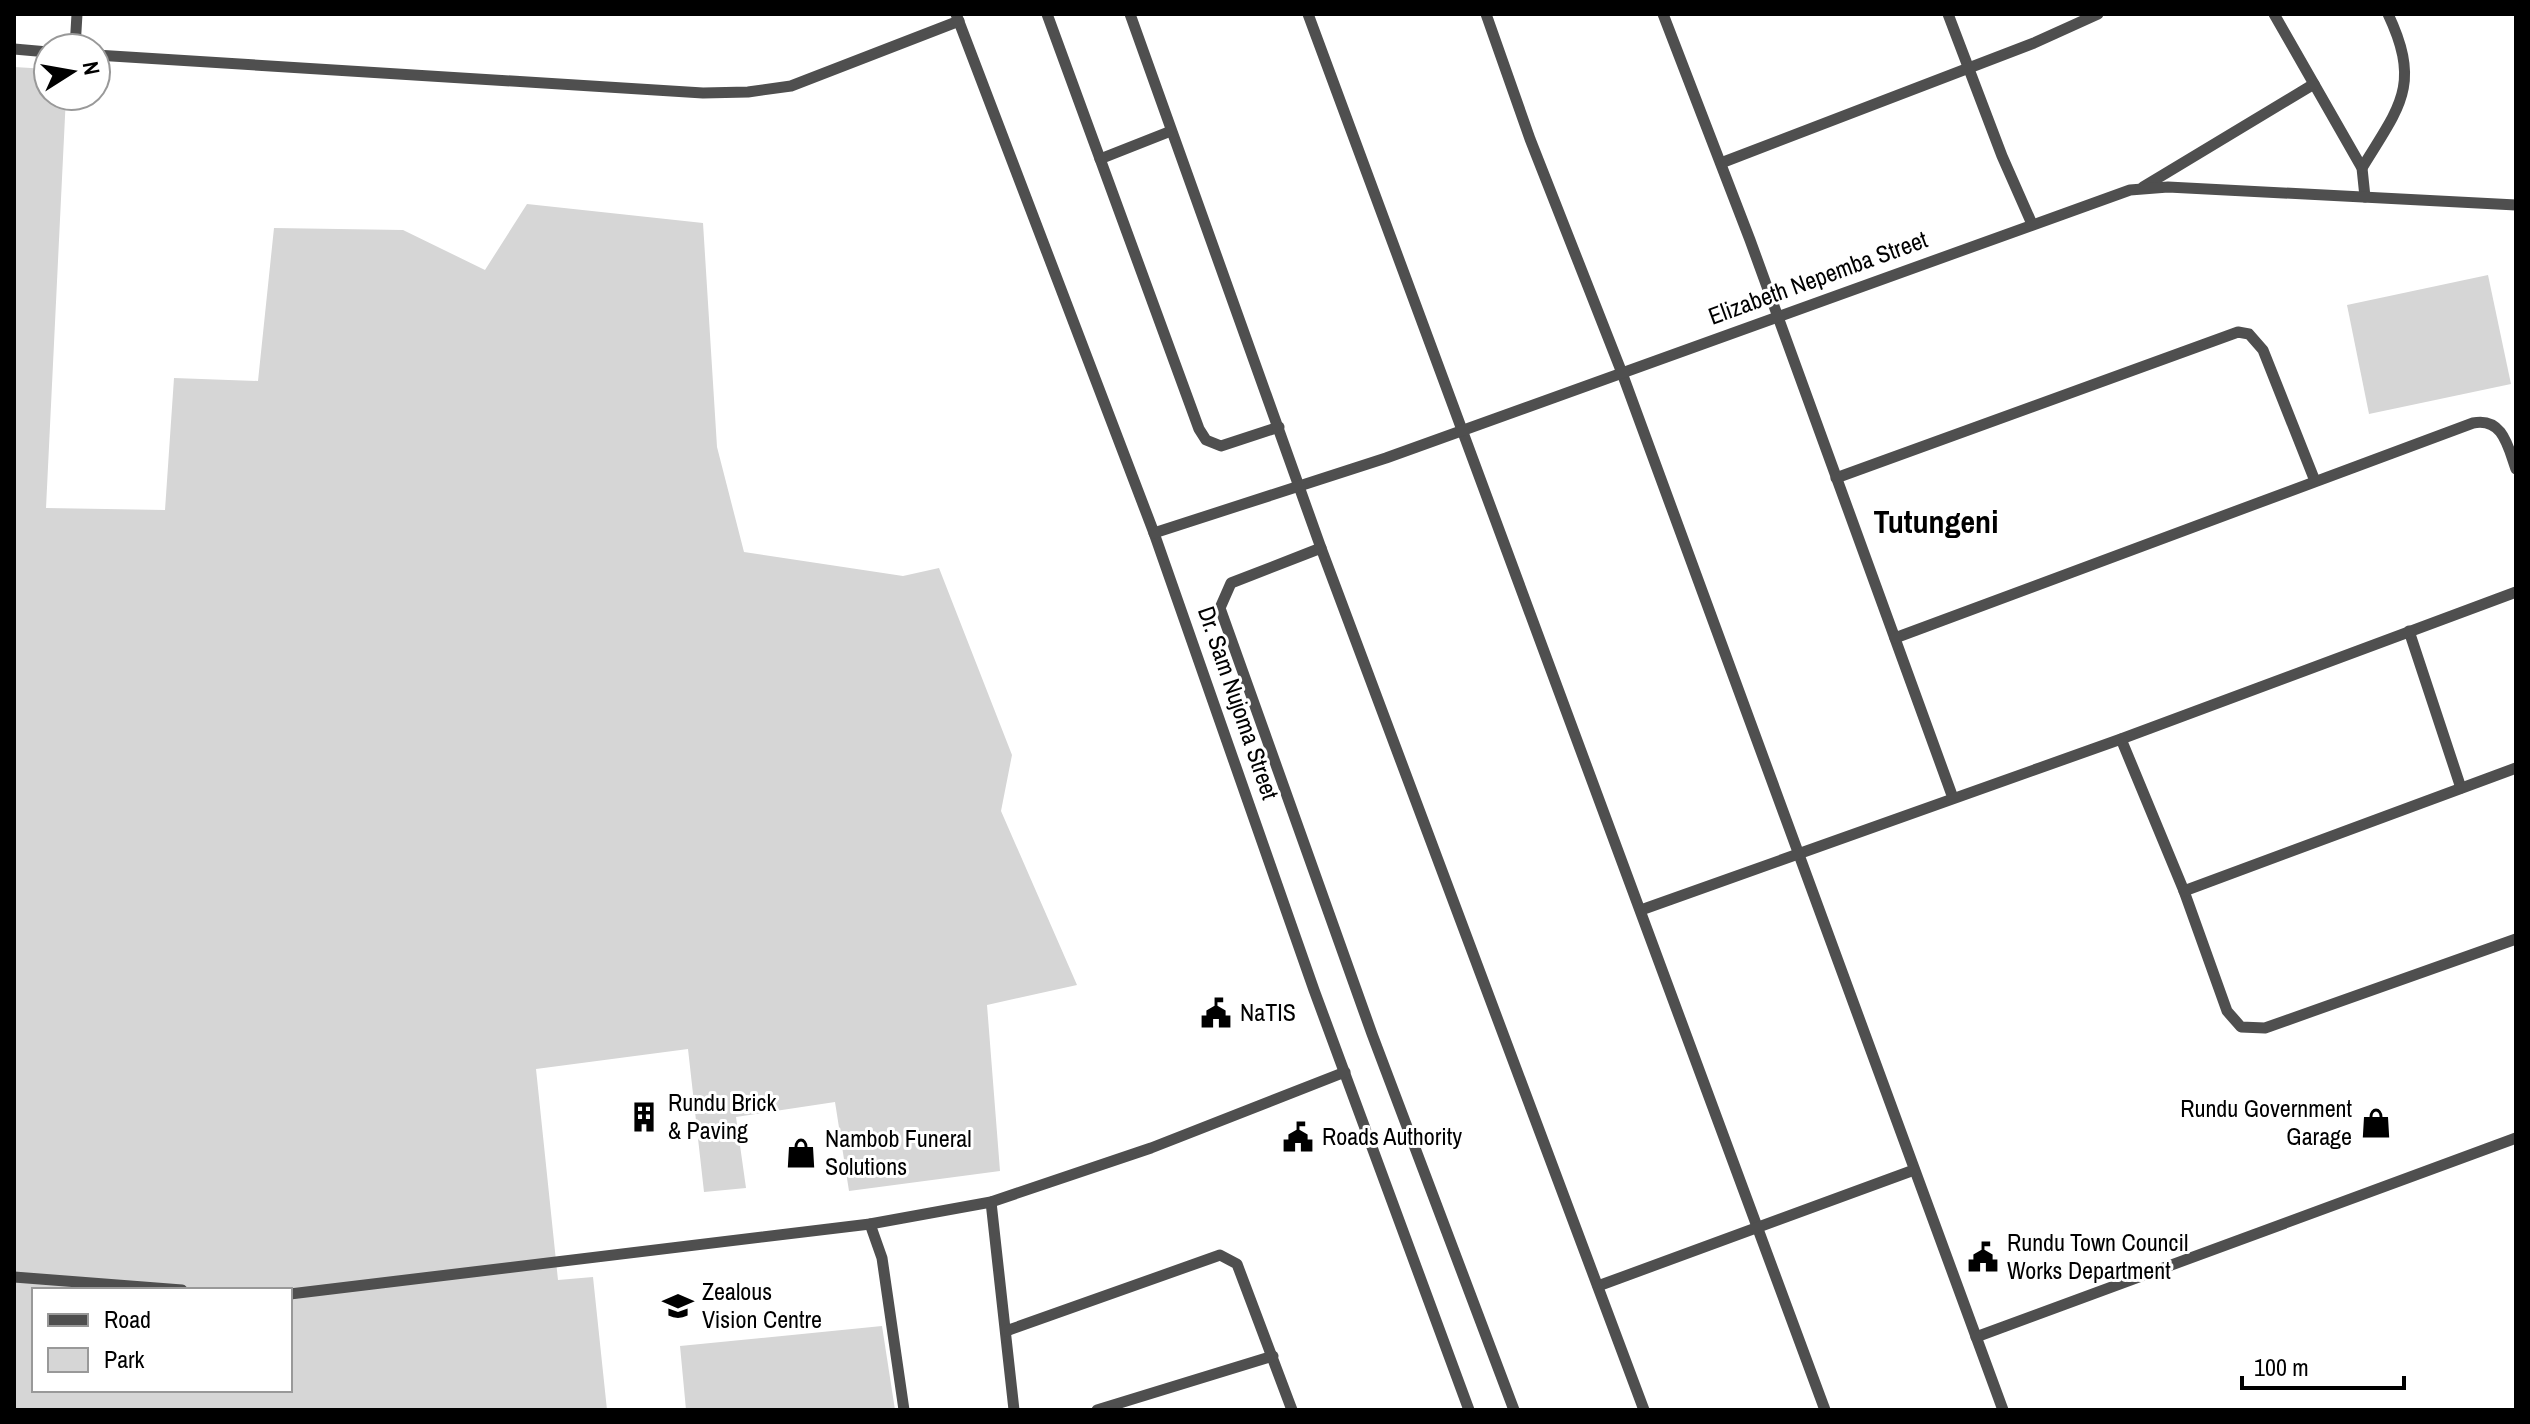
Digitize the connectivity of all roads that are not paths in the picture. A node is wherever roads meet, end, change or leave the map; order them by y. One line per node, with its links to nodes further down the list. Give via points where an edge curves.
1 (1047, 14): 15 (street)
2 (1130, 14): 14 (street)
3 (1308, 14): 25 (street)
4 (1486, 14): 23 (street)
5 (1663, 14): 16 (street)
6 (1948, 14): 12 (street)
7 (2098, 14): 12 (street)
8 (2274, 14): 13 (street)
9 (2388, 14): 17 (street, via 2403,51 2404,97)
10 (958, 17): 11 (street, via 791,86 748,92); 30 (street, Dr. Sam Nujoma Street)
11 (112, 56)
12 (1968, 68): 16 (street); 21 (street)
13 (2314, 84): 17 (street); 18 (street)
14 (1171, 131): 15 (street); 24 (street)
15 (1100, 159): 24 (street, via 1206,440 1231,445)
16 (1721, 163): 22 (street)
17 (2362, 168): 19 (street)
18 (2141, 188): 19 (street, Elizabeth Nepemba Street); 21 (street, Elizabeth Nepemba Street)
19 (2365, 197): 20 (street, Elizabeth Nepemba Street)
20 (2516, 205)
21 (2032, 224): 22 (street, Elizabeth Nepemba Street)
22 (1777, 316): 23 (street, Elizabeth Nepemba Street); 27 (street)
23 (1622, 373): 25 (street, Elizabeth Nepemba Street); 39 (street)
24 (1279, 427): 29 (street)
25 (1464, 430): 29 (street, Elizabeth Nepemba Street); 41 (street)
26 (2516, 469): 28 (street, via 2504,436 2481,421)
27 (1836, 478): 28 (street, via 2238,332 2249,334 2263,350); 34 (street)
28 (2315, 481): 34 (street)
29 (1300, 486): 30 (street, Elizabeth Nepemba Street); 31 (street)
30 (1154, 533): 43 (street, Dr. Sam Nujoma Street)
31 (1321, 548): 50 (street); 61 (street, via 1231,583 1220,608)
32 (2516, 592): 33 (street)
33 (2409, 631): 35 (street); 37 (street)
34 (1895, 638): 38 (street)
35 (2121, 739): 38 (street); 40 (street)
36 (2516, 768): 37 (street)
37 (2461, 788): 40 (street)
38 (1953, 798): 39 (street)
39 (1796, 853): 41 (street); 45 (street)
40 (2184, 891): 42 (street, via 2227,1011 2233,1021 2252,1030)
41 (1641, 910): 48 (street)
42 (2516, 939)
43 (1345, 1072): 46 (street, via 1151,1148); 60 (street, Dr. Sam Nujoma Street)
44 (2516, 1138): 54 (street)
45 (1914, 1170): 48 (street); 54 (street)
46 (991, 1202): 47 (street); 53 (street)
47 (870, 1224): 52 (street); 56 (street, via 882,1258)
48 (1757, 1227): 50 (street); 63 (street)
49 (14, 1277): 51 (street)
50 (1598, 1286): 62 (street)
51 (156, 1288)
52 (292, 1294)
53 (1006, 1331): 55 (street, via 1220,1255 1237,1264); 57 (street)
54 (1976, 1337): 64 (street)
55 (1273, 1356): 58 (street); 59 (street)
56 (904, 1410)
57 (1014, 1410)
58 (1097, 1410)
59 (1292, 1410)
60 (1469, 1410)
61 (1514, 1410)
62 (1644, 1410)
63 (1825, 1410)
64 (2003, 1410)

